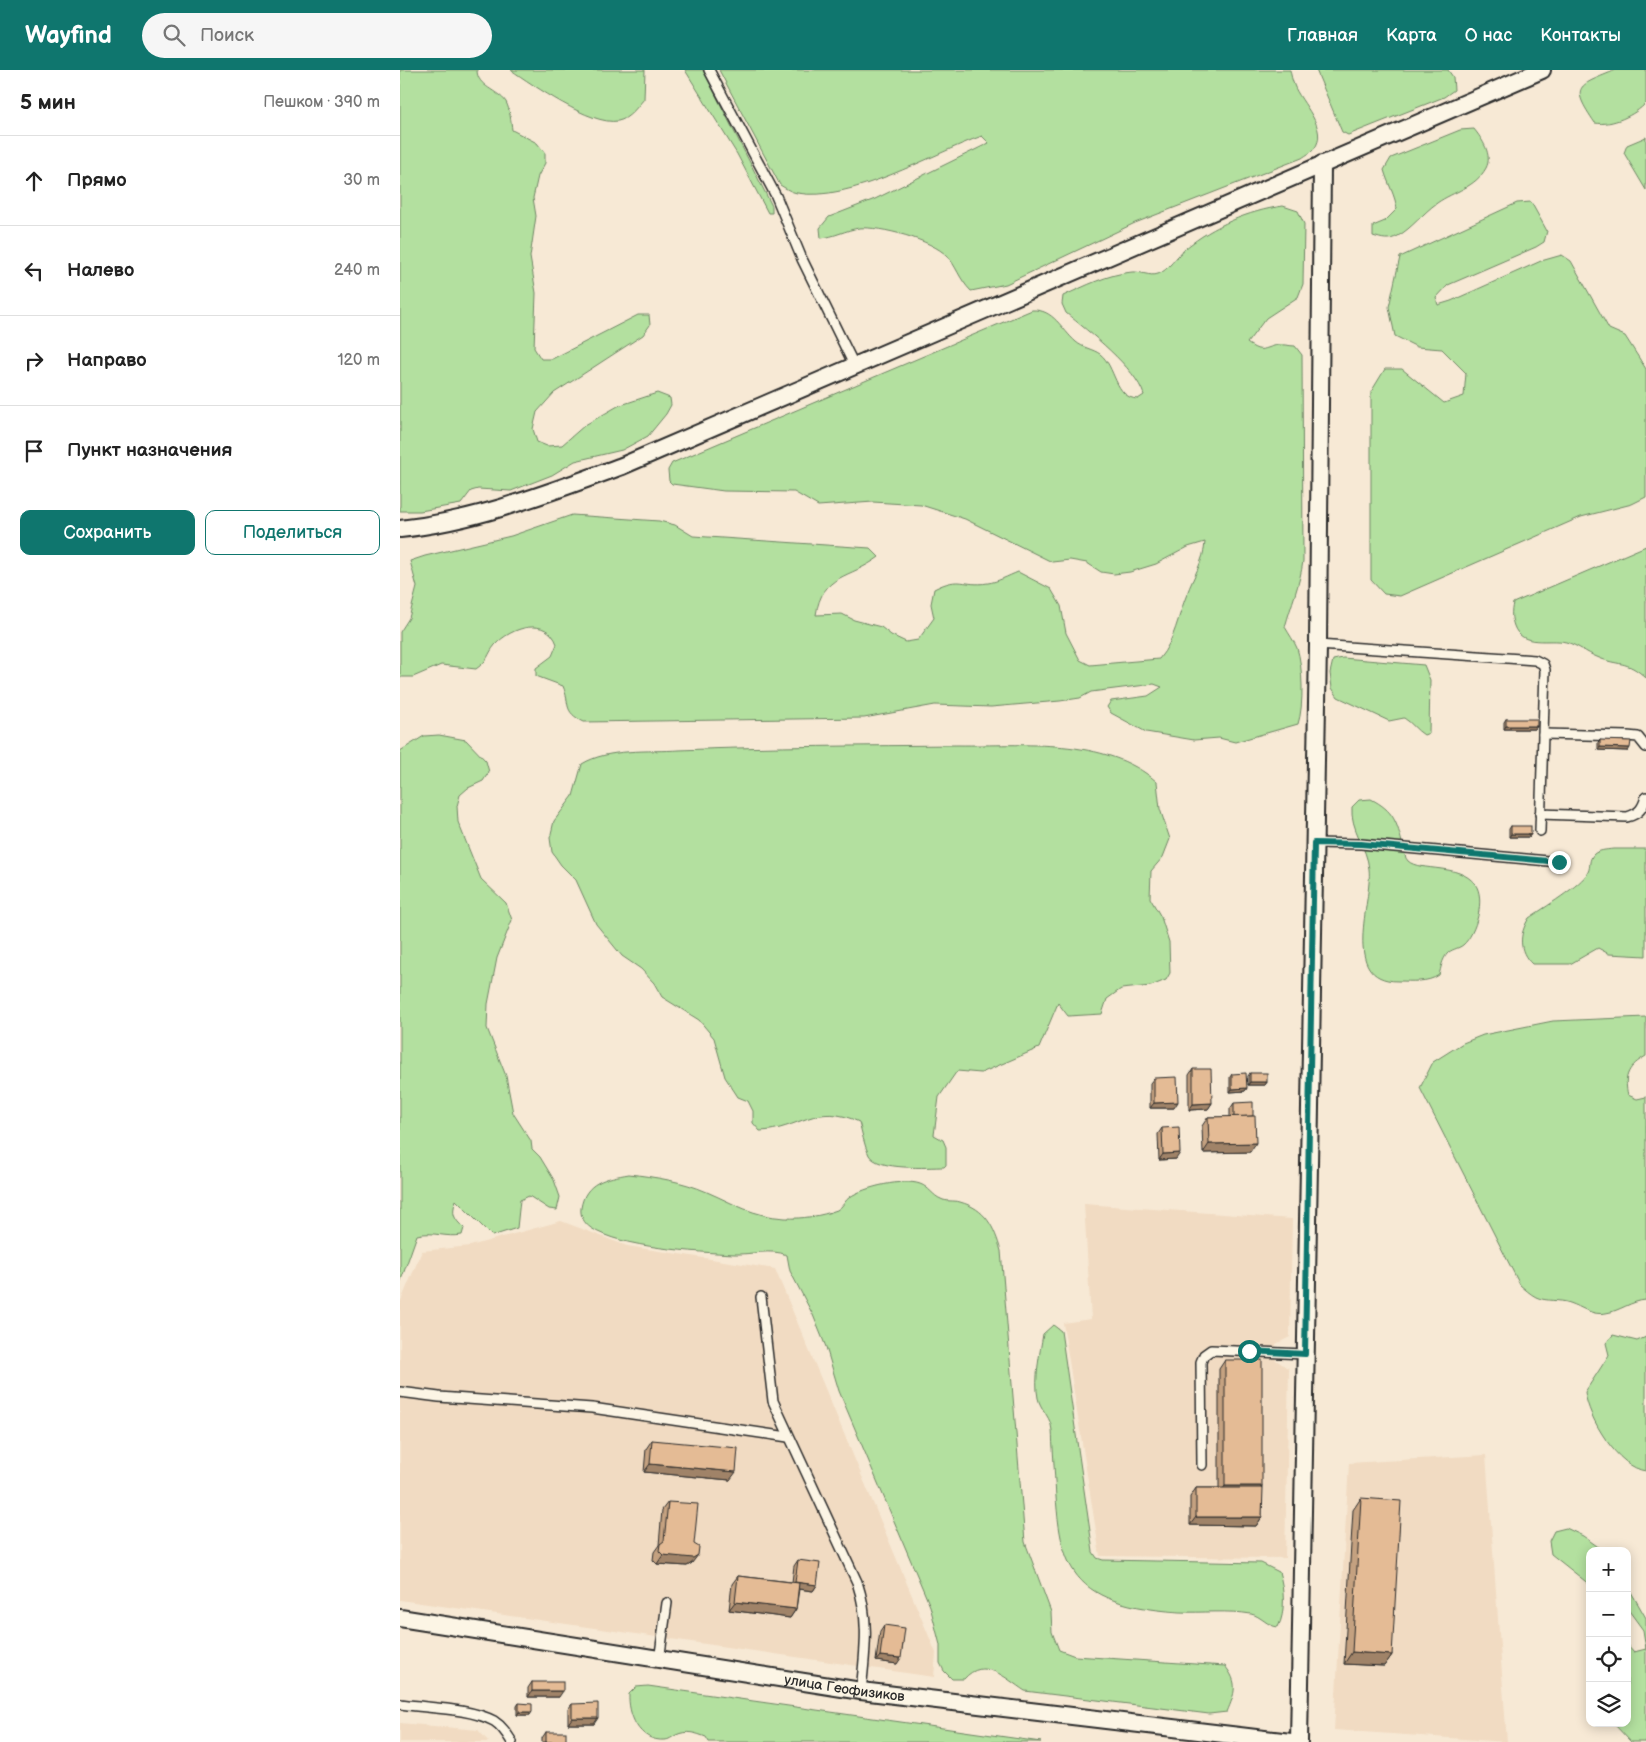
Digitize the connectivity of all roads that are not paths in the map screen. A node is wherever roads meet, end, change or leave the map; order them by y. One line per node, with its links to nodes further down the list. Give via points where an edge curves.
1 (709, 70): 4 (lane, via 776,196 802,259)
2 (1542, 70): 3 (street)
3 (1322, 164): 4 (street); 6 (street)
4 (855, 367): 5 (street, via 622,466 542,495 469,516)
5 (400, 529)
6 (1318, 645): 7 (lane, via 1540,662 1545,670); 12 (street)
7 (1543, 734): 8 (lane, via 1627,736 1638,738); 10 (lane)
8 (1646, 747)
9 (1646, 797): 10 (lane, via 1642,809 1627,817)
10 (1540, 814): 11 (lane)
11 (1540, 831)
12 (1314, 843): 13 (lane, via 1361,844); 15 (street)
13 (1559, 862)
14 (761, 1296): 17 (lane, via 773,1401)
15 (1305, 1354): 18 (lane, via 1211,1350 1204,1355 1201,1362); 26 (street)
16 (400, 1392): 17 (lane, via 592,1408)
17 (788, 1437): 22 (lane, via 857,1582 864,1604 866,1643)
18 (1202, 1465)
19 (667, 1603): 21 (lane)
20 (400, 1618): 21 (street, улица Геофизиков)
21 (659, 1661): 22 (street, улица Геофизиков)
22 (861, 1691): 25 (street, улица Геофизиков)
23 (400, 1704): 24 (lane, via 477,1715 495,1722)
24 (512, 1742)
25 (1291, 1742)
26 (1299, 1742)

